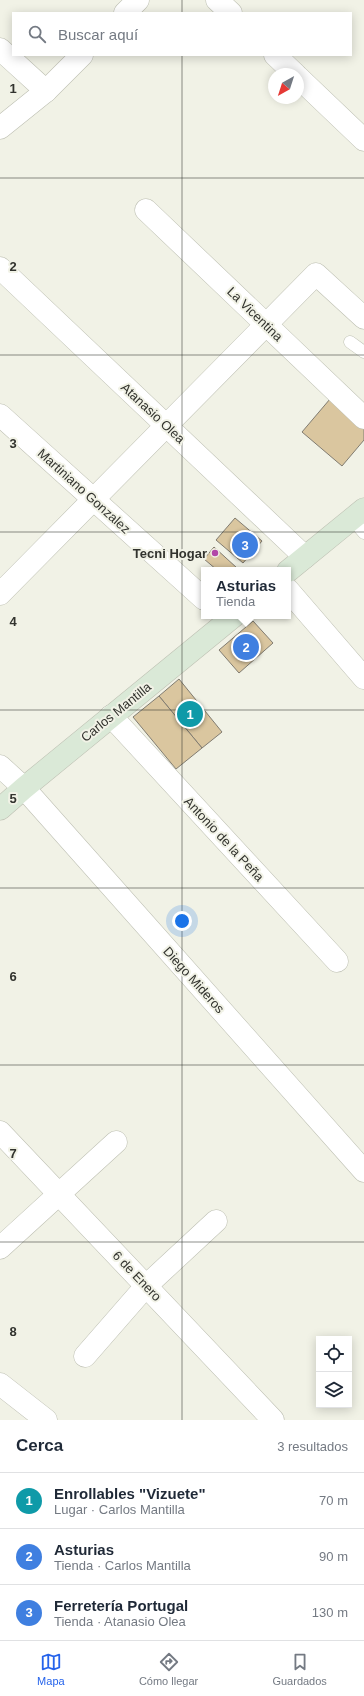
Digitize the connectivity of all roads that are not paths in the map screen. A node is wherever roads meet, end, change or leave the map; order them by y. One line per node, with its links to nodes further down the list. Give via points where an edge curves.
1 (217, 0): 2 (street)
2 (230, 12)
3 (0, 49): 8 (street)
4 (81, 56): 8 (street)
5 (276, 56): 6 (street)
6 (289, 68)
7 (304, 83): 10 (street)
8 (46, 92): 9 (street)
9 (0, 128)
10 (364, 140)
11 (146, 210): 17 (street, La Vicentina)
12 (0, 268): 19 (street, Atanasio Olea)
13 (364, 318): 22 (street, via 316,274)
14 (350, 342): 15 (lane)
15 (364, 352)
16 (0, 415): 23 (street, Martiniano Gonzalez)
17 (364, 418)
18 (360, 520): 19 (street)
19 (305, 557): 20 (street)
20 (291, 569)
21 (291, 593): 25 (street)
22 (0, 594)
23 (201, 596)
24 (227, 619): 26 (street, Carlos Mantilla)
25 (364, 678)
26 (111, 716): 28 (street, Carlos Mantilla); 30 (street, Antonio de la Peña)
27 (0, 766): 28 (street, Diego Mideros)
28 (24, 788): 29 (street, Carlos Mantilla); 33 (street, Diego Mideros)
29 (0, 809)
30 (337, 961)
31 (0, 1132): 34 (street, 6 de Enero)
32 (116, 1142): 34 (street)
33 (364, 1171)
34 (59, 1194): 36 (street); 37 (street, 6 de Enero)
35 (216, 1221): 37 (street)
36 (0, 1248)
37 (146, 1286): 38 (street); 41 (street, 6 de Enero)
38 (85, 1356)
39 (0, 1384): 40 (street)
40 (37, 1417)
41 (273, 1420)

